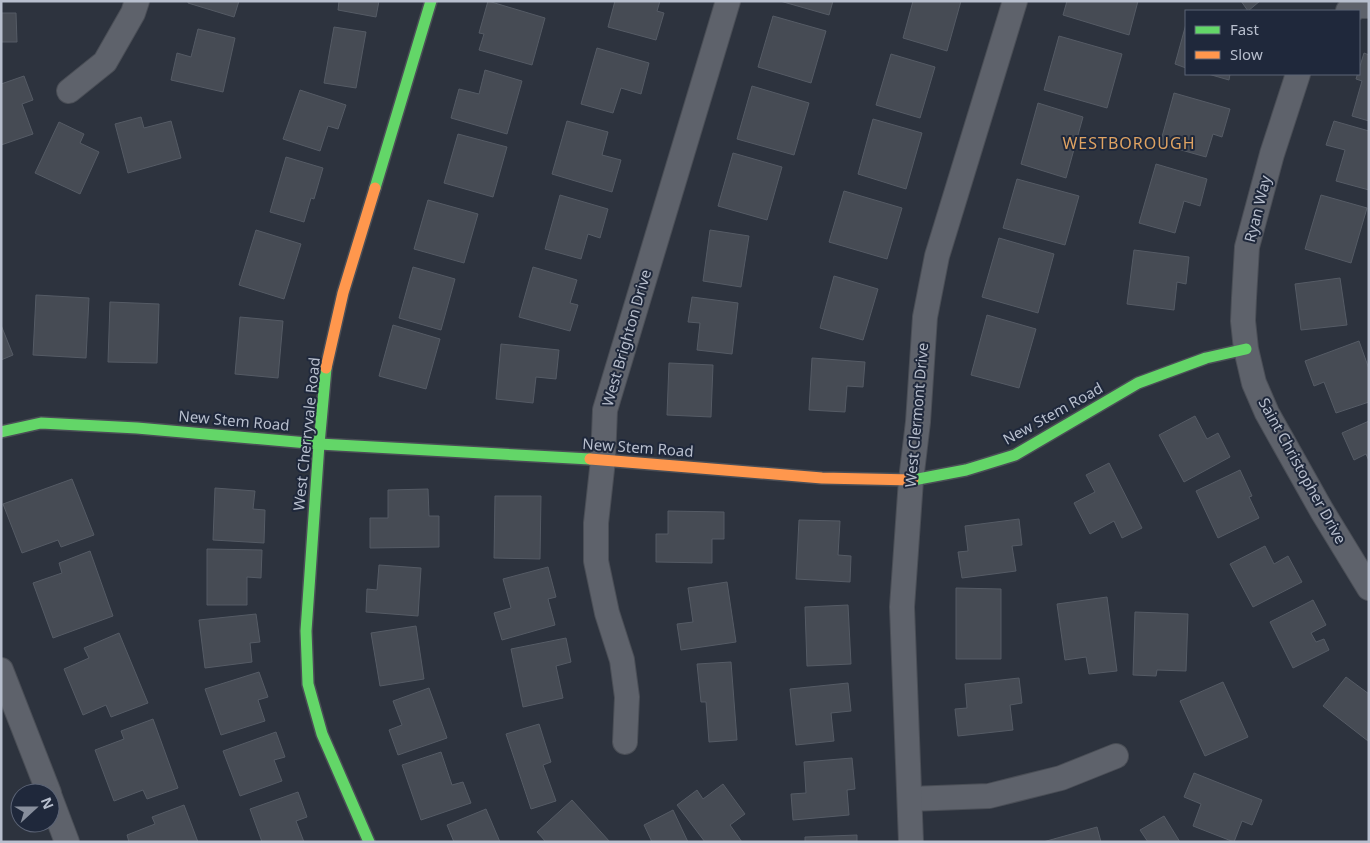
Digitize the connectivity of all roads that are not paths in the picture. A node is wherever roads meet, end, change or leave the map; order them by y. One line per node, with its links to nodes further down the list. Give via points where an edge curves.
1 (137, 1): 8 (street, via 105,62)
2 (431, 1): 11 (street, West Cherryvale Road, via 343,293 326,370)
3 (728, 1): 12 (street, West Brighton Drive, via 605,410)
4 (1015, 1): 13 (street, West Clermont Drive, via 937,256 925,317)
5 (1369, 6): 6 (street)
6 (1350, 10)
7 (1298, 75): 9 (street, Ryan Way, via 1272,154 1248,248 1244,305)
8 (69, 91)
9 (1246, 349): 13 (street, New Stem Road, via 1206,358 1138,383 1014,455 966,470); 14 (street, Saint Christopher Drive, via 1254,383 1267,413)
10 (1, 432): 11 (street, New Stem Road, via 41,423)
11 (319, 444): 12 (street, New Stem Road); 22 (street, West Cherryvale Road, via 306,631 308,684 322,734)
12 (603, 460): 13 (street, New Stem Road, via 822,478); 16 (street, West Brighton Drive, via 596,523 596,561 607,613 622,660 627,697)
13 (911, 480): 19 (street, West Clermont Drive, via 902,607)
14 (1369, 588)
15 (1, 670): 18 (street)
16 (624, 742)
17 (1116, 756): 19 (street, via 1061,778 988,796)
18 (45, 783)
19 (910, 799): 23 (street, West Clermont Drive)
20 (60, 823): 21 (street)
21 (67, 842)
22 (369, 842)
23 (911, 842)

